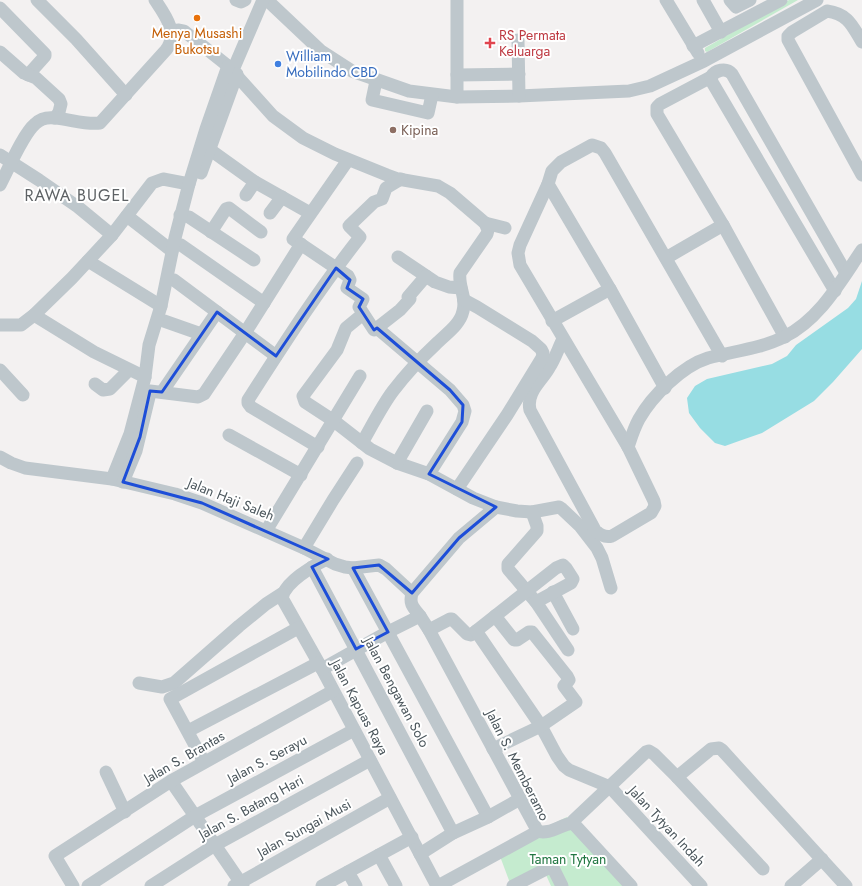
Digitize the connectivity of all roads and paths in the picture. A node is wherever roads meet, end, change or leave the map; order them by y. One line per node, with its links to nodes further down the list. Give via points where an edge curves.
1 (37, 0): 29 (street)
2 (155, 0): 15 (street, via 165,15)
3 (236, 0): 4 (street)
4 (245, 0)
5 (263, 0): 22 (street)
6 (266, 0): 27 (street, via 321,52 352,71)
7 (457, 0): 25 (street)
8 (666, 0): 19 (street)
9 (703, 0): 16 (street)
10 (730, 0): 11 (street, via 736,7)
11 (750, 0)
12 (781, 0): 16 (street)
13 (816, 0): 21 (street)
14 (0, 8): 24 (street, via 45,54)
15 (171, 31): 22 (street, via 184,31); 29 (street, via 170,44)
16 (721, 32): 19 (street)
17 (518, 40): 23 (street)
18 (862, 42): 37 (street, via 848,20 837,13 827,11 788,36)
19 (693, 46): 21 (street)
20 (0, 52): 24 (street)
21 (704, 61): 30 (street, via 650,86 629,91)
22 (233, 70): 33 (street); 35 (street, via 273,116 288,128 320,148); 40 (street, via 206,129)
23 (519, 74): 25 (street); 30 (street)
24 (28, 75): 32 (street, via 36,78 61,102)
25 (457, 75): 31 (street)
26 (711, 77): 50 (street, via 660,104 657,114); 63 (street, via 714,73 724,70 732,74); 67 (street)
27 (376, 81): 28 (street, via 409,91); 28 (street, via 372,100 398,107 428,113)
28 (432, 94): 31 (street)
29 (126, 95): 32 (street, via 100,123)
30 (519, 96): 31 (street)
31 (457, 97)
32 (55, 118): 36 (street, via 43,119 32,127)
33 (209, 149): 39 (street); 48 (street)
34 (0, 155): 36 (street)
35 (348, 160): 38 (street); 46 (street)
36 (11, 163): 42 (street); 54 (street, via 78,207)
37 (862, 175)
38 (401, 179): 49 (street, via 438,186); 62 (street, via 386,188 382,199 374,202 349,226 360,237)
39 (255, 182): 43 (street); 44 (street)
40 (189, 184): 47 (street, via 163,179 152,183); 48 (street)
41 (548, 184): 59 (street, via 552,170 562,162 592,145 601,148); 66 (street); 75 (street, via 520,245 518,258)
42 (0, 185)
43 (246, 196)
44 (282, 197): 45 (street); 46 (street)
45 (270, 213)
46 (310, 213): 55 (street, via 293,239)
47 (127, 216): 54 (street); 56 (street)
48 (185, 216): 52 (street); 56 (street)
49 (485, 223): 51 (street); 68 (street, via 488,234 460,272)
50 (723, 225): 59 (street); 80 (street)
51 (505, 228)
52 (211, 232): 53 (street, via 229,208); 60 (street)
53 (261, 232)
54 (112, 235): 61 (street)
55 (301, 244): 62 (street); 69 (street)
56 (176, 248): 65 (street); 69 (street); 70 (street)
57 (862, 250): 63 (street)
58 (398, 257): 64 (street)
59 (666, 258): 84 (street)
60 (254, 260)
61 (88, 261): 70 (street); 73 (street)
62 (336, 268): 72 (street, via 348,276 350,280 347,288 363,299 359,307); 83 (street)
63 (846, 273): 67 (street)
64 (426, 276): 68 (street); 77 (street, via 400,310)
65 (174, 280): 71 (street); 74 (street)
66 (610, 289): 75 (street); 91 (street)
67 (835, 291): 80 (street, via 811,318)
68 (463, 294): 85 (street, via 463,312 457,324); 105 (street, via 477,307 532,341 543,353 514,403)
69 (264, 303): 78 (street)
70 (161, 306): 82 (street)
71 (217, 312): 78 (street); 79 (street)
72 (363, 314): 77 (street, via 374,330); 94 (street, via 346,328 337,350 303,396 305,402)
73 (34, 315): 76 (street, via 21,324); 87 (street)
74 (164, 321): 79 (street); 82 (street)
75 (552, 321): 81 (street)
76 (0, 325)
77 (377, 328): 85 (street)
78 (245, 333): 83 (street); 90 (street, via 204,394 198,396)
79 (201, 334): 90 (street)
80 (785, 337): 84 (street)
81 (563, 339): 98 (street); 98 (street, via 549,369 533,390 528,403 595,530 608,538 651,513 655,506)
82 (154, 346): 90 (street)
83 (276, 356): 97 (street, via 248,403)
84 (722, 356): 91 (street, via 698,363 677,376)
85 (418, 362): 96 (street, via 392,392); 103 (street, via 460,399 465,411 462,422)
86 (0, 370): 92 (street)
87 (129, 370): 89 (street, via 110,390 103,390); 90 (street)
88 (360, 376): 94 (street)
89 (95, 384)
90 (150, 386): 104 (street, via 133,460)
91 (665, 388): 98 (street, via 639,420)
92 (23, 395)
93 (427, 411): 101 (street)
94 (334, 421): 96 (street); 97 (street)
95 (229, 435): 102 (street)
96 (362, 444): 101 (street)
97 (318, 447): 102 (street)
98 (628, 447)
99 (0, 457): 104 (street, Jalan Haji Saleh, via 25,468)
100 (357, 463): 109 (street)
101 (397, 463): 103 (street)
102 (301, 474): 108 (street)
103 (429, 474): 105 (street)
104 (118, 481): 108 (street, Jalan Haji Saleh, via 202,502)
105 (457, 488): 106 (street)
106 (496, 507): 107 (street); 115 (street, via 459,538)
107 (532, 512): 113 (street, via 559,507 566,511 597,548); 114 (street, via 537,531 507,566)
108 (266, 531): 109 (street, Jalan Haji Saleh)
109 (304, 548): 110 (street, Jalan Haji Saleh)
110 (327, 559): 111 (street); 112 (street, Jalan Haji Saleh, via 335,564)
111 (312, 567): 117 (street); 126 (street, Jalan Bengawan Solo)
112 (353, 568): 115 (street, Jalan Haji Saleh, via 379,565); 125 (street)
113 (611, 588)
114 (526, 591): 116 (street, via 563,565 572,581); 118 (street); 120 (street)
115 (412, 592): 119 (street, Jalan S. Memberamo, via 410,600)
116 (553, 592): 118 (street); 122 (street)
117 (283, 593): 121 (street, Jalan Kapuas Raya, via 282,598); 129 (street, via 215,646 174,683 162,687)
118 (536, 602): 127 (street)
119 (420, 616): 123 (street, Jalan S. Memberamo); 125 (street)
120 (495, 616): 124 (street); 131 (street, via 514,640 532,632 569,679 564,686 576,703)
121 (298, 628): 128 (street, Jalan Kapuas Raya); 133 (street, via 172,697 170,701)
122 (573, 629)
123 (429, 630): 124 (street, via 450,619 469,636); 134 (street, Jalan S. Memberamo)
124 (476, 631): 131 (street)
125 (388, 632): 126 (street); 145 (street)
126 (356, 649): 128 (street); 148 (street, Jalan Bengawan Solo)
127 (568, 650)
128 (320, 666): 130 (street, Jalan Kapuas Raya); 133 (street)
129 (139, 683)
130 (332, 691): 132 (street, Jalan Kapuas Raya); 136 (street, Jalan S. Brantas)
131 (541, 726): 134 (street); 140 (street, via 564,766)
132 (354, 730): 135 (street, Jalan Kapuas Raya); 144 (street, Jalan S. Serayu)
133 (188, 732): 136 (street)
134 (493, 749): 142 (street, Jalan S. Memberamo)
135 (370, 760): 141 (street, Jalan Kapuas Raya); 150 (street, Jalan S. Batang Hari)
136 (204, 762): 139 (street, Jalan S. Brantas)
137 (106, 772): 143 (street)
138 (677, 777): 140 (street, via 648,751); 153 (street, via 711,749 719,748); 154 (street)
139 (171, 780): 143 (street, Jalan S. Brantas); 144 (street)
140 (610, 787): 146 (street); 167 (street, Jalan Tytyan Indah)
141 (390, 798): 149 (street, Jalan Kapuas Raya); 156 (street, Jalan Sungai Musi)
142 (520, 799): 145 (street); 147 (street, Jalan S. Memberamo)
143 (125, 812): 158 (street, Jalan S. Brantas, via 55,856)
144 (195, 816): 150 (street); 159 (street, Jalan S. Serayu)
145 (488, 816): 148 (street)
146 (570, 824): 147 (street); 166 (street)
147 (542, 832): 164 (street, Jalan S. Memberamo)
148 (453, 833): 151 (street)
149 (412, 837): 151 (street, Jalan Kapuas Raya); 152 (street)
150 (214, 845): 156 (street); 160 (street, Jalan S. Batang Hari)
151 (420, 854): 164 (street, Jalan Kapuas Raya)
152 (379, 855): 155 (street); 163 (street)
153 (822, 859): 168 (street); 169 (street)
154 (763, 869)
155 (348, 872): 161 (street); 162 (street)
156 (239, 885)
157 (519, 885): 165 (street, via 552,868)
158 (73, 886)
159 (88, 886)
160 (151, 886)
161 (322, 886)
162 (356, 886)
163 (396, 886)
164 (438, 886)
165 (562, 886)
166 (630, 886)
167 (701, 886)
168 (792, 886)
169 (846, 886)

